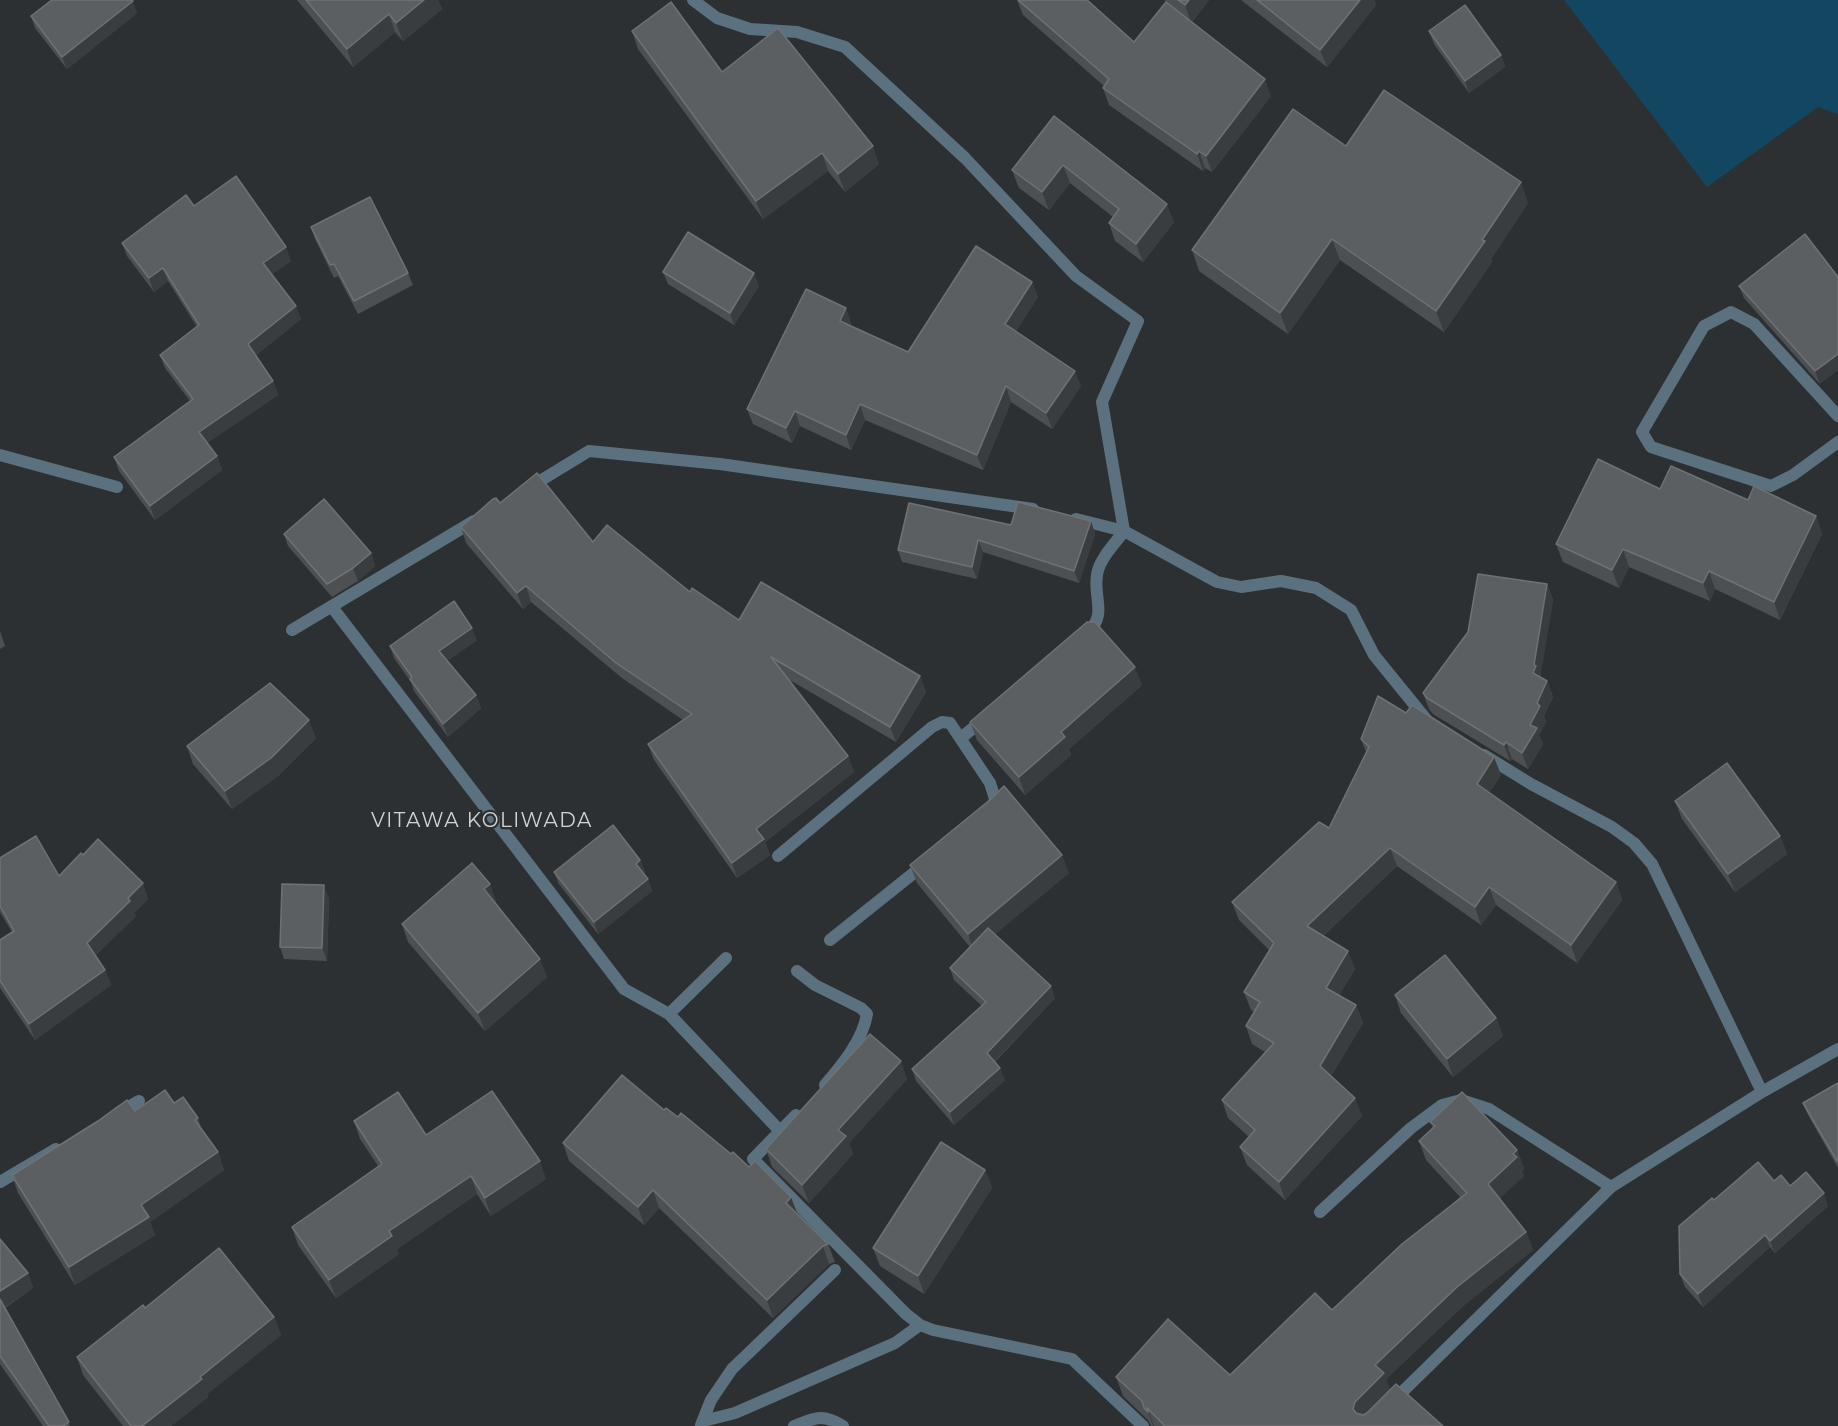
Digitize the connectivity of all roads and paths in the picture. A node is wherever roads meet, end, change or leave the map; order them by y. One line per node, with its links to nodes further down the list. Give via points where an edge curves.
1 (693, 0): 10 (street, via 717,18 750,29 797,32 845,48 965,158 1076,276 1138,321 1102,402)
2 (1838, 416): 3 (street, via 1754,324 1731,312 1704,326 1642,432 1651,447 1771,486 1793,476)
3 (1838, 442)
4 (0, 455): 5 (street)
5 (117, 486)
6 (520, 493): 7 (street, via 589,451 720,464)
7 (1044, 512)
8 (480, 517): 11 (street)
9 (1067, 517): 10 (street)
10 (1124, 531): 13 (street, via 1097,574 1097,621); 15 (street, via 1217,582 1241,586 1281,581 1316,588 1342,604 1351,610 1374,655)
11 (332, 607): 12 (street); 24 (street, via 624,989)
12 (292, 630)
13 (1080, 639)
14 (998, 708): 16 (street)
15 (1436, 726)
16 (961, 738): 18 (street, via 990,783 995,799); 19 (street, via 950,723 942,722 932,728)
17 (1474, 749): 27 (street, via 1612,827 1634,843 1652,864)
18 (986, 816)
19 (777, 856)
20 (933, 858): 21 (street)
21 (830, 940)
22 (726, 958): 24 (street)
23 (797, 971): 26 (street, via 867,1014 865,1026 848,1056)
24 (669, 1014): 31 (street)
25 (1838, 1049): 27 (street)
26 (819, 1092)
27 (1762, 1092): 34 (street)
28 (138, 1101): 30 (street)
29 (803, 1108): 31 (street)
30 (109, 1118)
31 (781, 1132): 37 (street, via 753,1159)
32 (69, 1141): 33 (street)
33 (0, 1182)
34 (1611, 1187): 35 (street, via 1489,1109 1461,1100 1442,1105 1411,1128); 38 (street)
35 (1320, 1212)
36 (835, 1270): 39 (street, via 732,1369 711,1400)
37 (920, 1325): 39 (street, via 895,1343); 42 (street, via 1072,1359)
38 (1385, 1410)
39 (701, 1424)
40 (794, 1426): 41 (street, via 817,1417 830,1418)
41 (843, 1426)
42 (1143, 1426)

